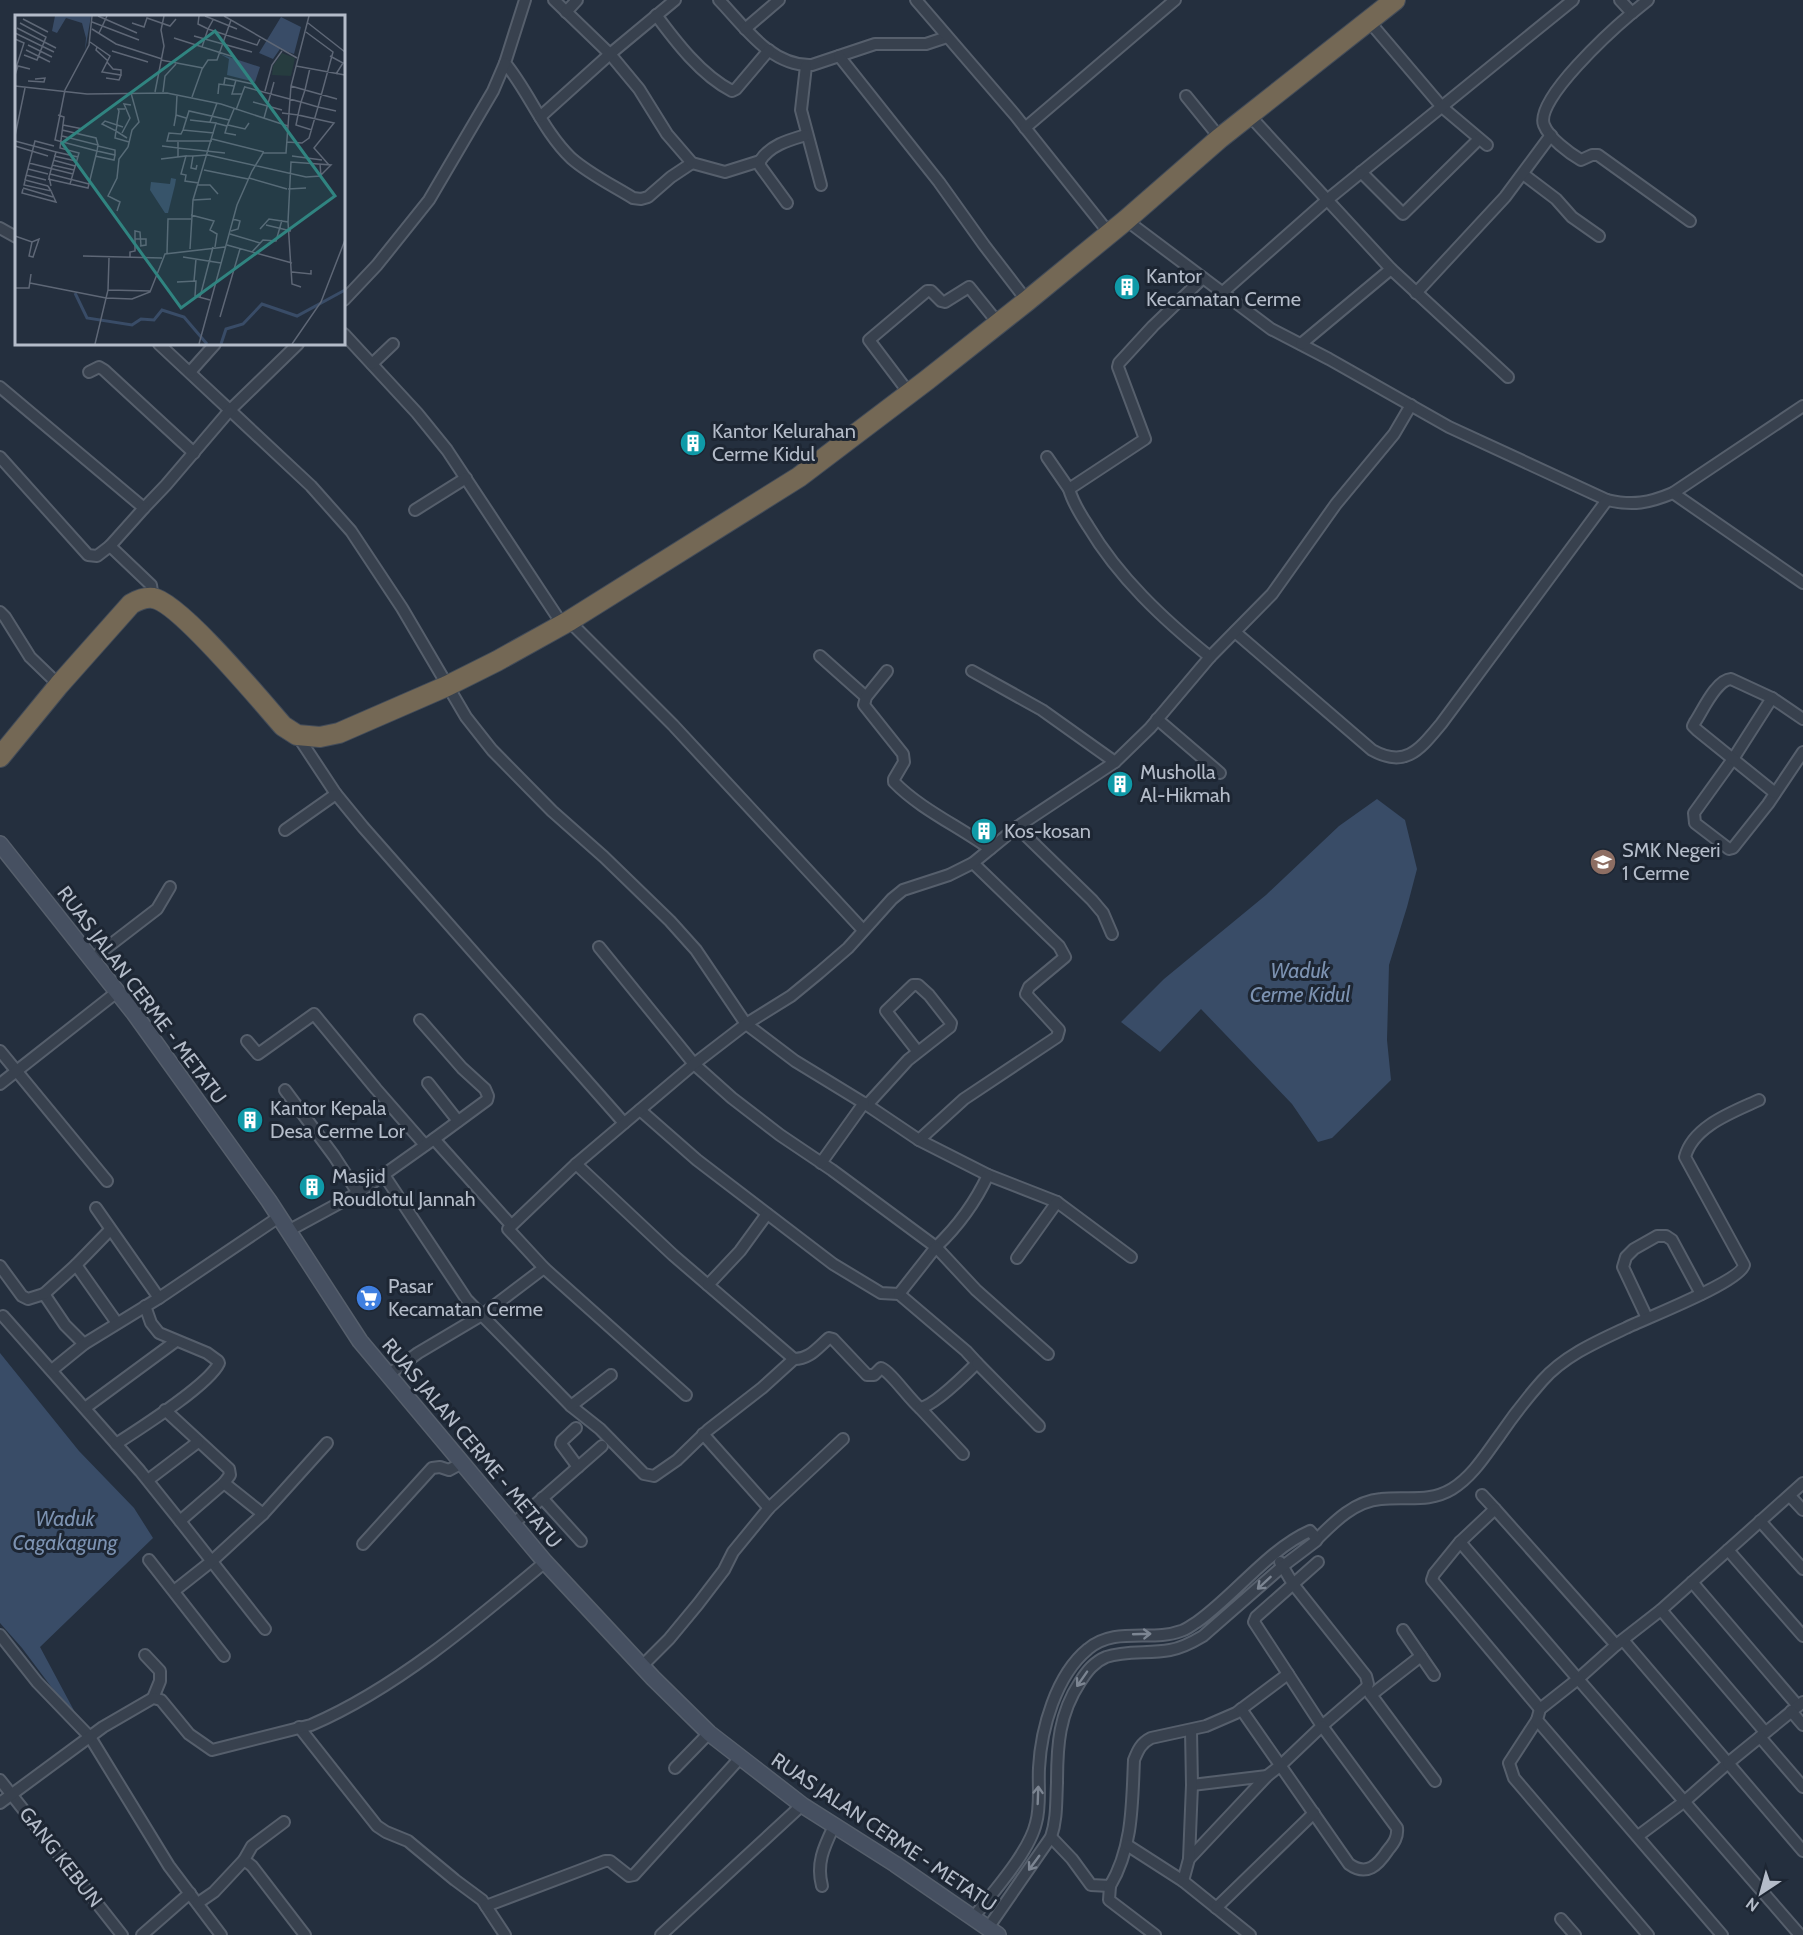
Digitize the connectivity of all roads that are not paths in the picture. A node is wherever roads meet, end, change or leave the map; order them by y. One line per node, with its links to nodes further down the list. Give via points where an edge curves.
1 (525, 0): 22 (street)
2 (554, 0): 13 (street)
3 (577, 0): 13 (street)
4 (675, 0): 15 (street)
5 (719, 0): 17 (street)
6 (779, 0): 17 (street)
7 (916, 0): 18 (street)
8 (1175, 0): 28 (street)
9 (1395, 0): 16 (highway)
10 (1573, 0): 25 (street)
11 (1620, 0): 14 (street)
12 (1648, 0): 14 (street)
13 (566, 12): 20 (street)
14 (1632, 13): 30 (street, via 1557,89 1543,119)
15 (656, 15): 19 (street, via 689,55 732,91); 20 (street)
16 (1368, 20): 25 (street); 26 (highway)
17 (745, 29): 19 (street)
18 (947, 37): 21 (street, via 926,44 875,44); 28 (street)
19 (769, 50): 23 (street)
20 (609, 54): 27 (street); 33 (street)
21 (839, 56): 23 (street); 50 (street)
22 (505, 63): 27 (street); 49 (street, via 493,91 429,200)
23 (806, 66): 29 (street, via 801,110)
24 (1186, 96): 31 (street)
25 (1442, 107): 34 (street); 34 (street, via 1483,142 1403,214)
26 (1249, 115): 31 (highway); 37 (street)
27 (540, 117): 33 (street, via 569,156 633,198 648,197)
28 (1025, 128): 42 (street)
29 (807, 135): 32 (street, via 786,141); 36 (street)
30 (1551, 135): 35 (street); 40 (street, via 1581,160 1598,155)
31 (1220, 138): 39 (highway)
32 (760, 161): 33 (street, via 725,172); 38 (street)
33 (692, 163)
34 (1361, 172): 37 (street)
35 (1523, 174): 44 (street); 48 (street)
36 (821, 185)
37 (1327, 200): 45 (street); 47 (street)
38 (787, 203)
39 (1126, 220): 42 (highway); 46 (street)
40 (1690, 221)
41 (0, 228): 43 (street)
42 (1109, 233): 50 (highway)
43 (15, 236)
44 (1599, 236)
45 (1391, 269): 48 (street); 54 (street)
46 (1203, 278): 47 (street); 71 (street, via 1129,350 1118,367 1144,439)
47 (1223, 292): 54 (street, via 1271,329)
48 (1416, 293): 61 (street)
49 (345, 299)
50 (1027, 301): 51 (highway)
51 (998, 323): 63 (highway); 63 (street, via 969,287 945,302 927,291 869,340)
52 (345, 335): 58 (street)
53 (393, 344): 58 (street)
54 (1301, 344): 64 (street)
55 (160, 345): 60 (street)
56 (214, 345): 60 (street)
57 (297, 345): 66 (street)
58 (372, 364): 70 (street, via 447,450)
59 (89, 372): 67 (street, via 99,367 104,370)
60 (190, 372): 66 (street)
61 (1508, 377)
62 (0, 387): 74 (street)
63 (909, 393): 80 (highway, via 799,477)
64 (1411, 405): 73 (street, via 1449,427); 81 (street, via 1394,434 1336,504 1272,594)
65 (1803, 406): 72 (street)
66 (230, 410): 67 (street); 87 (street, via 311,486 351,531)
67 (194, 453): 74 (street)
68 (0, 457): 76 (street, via 88,555 97,556)
69 (1047, 457): 71 (street)
70 (466, 478): 75 (street); 80 (street)
71 (1069, 489): 83 (street, via 1072,501 1109,558 1160,615)
72 (1673, 493): 73 (street, via 1642,503); 77 (street)
73 (1608, 500): 81 (street, via 1441,724 1412,755 1393,759 1372,750)
74 (144, 508): 76 (street)
75 (415, 510)
76 (110, 546): 78 (street, via 151,585)
77 (1803, 583)
78 (153, 598): 86 (highway, via 131,604); 92 (highway, via 187,620 283,726)
79 (0, 612): 86 (street, via 30,657)
80 (565, 622): 87 (highway); 106 (street, via 673,725)
81 (1235, 632): 83 (street)
82 (820, 656): 88 (street)
83 (1210, 657): 90 (street)
84 (887, 670): 88 (street)
85 (972, 671): 96 (street, via 1042,710)
86 (59, 685): 94 (highway)
87 (447, 686): 92 (highway, via 339,733 320,737); 112 (street, via 492,750 696,950)
88 (866, 697): 103 (street, via 864,705 903,754 894,782)
89 (1772, 698): 91 (street); 95 (street); 95 (street, via 1725,679 1695,722 1697,730)
90 (1157, 719): 96 (street); 97 (street)
91 (1803, 719)
92 (297, 735): 99 (street)
93 (1803, 752): 98 (street)
94 (0, 757)
95 (1733, 759): 98 (street); 98 (street, via 1694,813 1695,823 1712,837 1733,848)
96 (1115, 762): 100 (street)
97 (1220, 773)
98 (1775, 793)
99 (336, 794): 101 (street); 125 (street)
100 (1017, 827): 103 (street); 107 (street, via 1092,900)
101 (285, 830)
102 (0, 844): 109 (main road, RUAS JALAN CERME - METATU)
103 (990, 849): 104 (street)
104 (974, 862): 106 (street, via 903,890); 126 (street, via 1065,954 1026,994 1059,1030 1057,1037 955,1105)
105 (170, 887): 109 (street, via 157,909)
106 (863, 930): 112 (street, via 848,948 791,996)
107 (1112, 934)
108 (599, 947): 116 (street)
109 (92, 958): 110 (main road, RUAS JALAN CERME - METATU)
110 (117, 992): 117 (street); 137 (main road, RUAS JALAN CERME - METATU)
111 (420, 1020): 124 (street, via 488,1096)
112 (746, 1024): 116 (street); 122 (street, via 795,1061)
113 (247, 1041): 127 (street, via 258,1054 314,1014 376,1089)
114 (0, 1051): 117 (street)
115 (918, 1052): 115 (street, via 951,1023 923,989 913,985 886,1011); 122 (street)
116 (694, 1064): 123 (street); 128 (street, via 756,1117)
117 (16, 1072): 119 (street); 132 (street)
118 (428, 1083): 124 (street)
119 (0, 1084)
120 (285, 1090): 133 (street)
121 (1759, 1100): 150 (street, via 1712,1124 1687,1150 1685,1157 1744,1265 1737,1275)
122 (865, 1104): 126 (street); 128 (street)
123 (640, 1110): 125 (street); 136 (street)
124 (458, 1121): 127 (street)
125 (624, 1123): 129 (street)
126 (919, 1140): 131 (street)
127 (430, 1142): 130 (street); 138 (street)
128 (821, 1163): 141 (street)
129 (576, 1164): 138 (street); 147 (street)
130 (384, 1175): 133 (street); 153 (street, via 467,1300)
131 (988, 1175): 134 (street); 141 (street, via 974,1200)
132 (107, 1181)
133 (358, 1192): 140 (street)
134 (1058, 1202): 142 (street); 143 (street)
135 (96, 1208): 139 (street)
136 (767, 1214): 147 (street); 149 (street, via 868,1286 881,1293)
137 (279, 1217): 140 (main road, RUAS JALAN CERME - METATU); 151 (street)
138 (511, 1226): 146 (street, via 508,1229)
139 (110, 1230): 144 (street); 151 (street)
140 (288, 1231): 163 (main road, RUAS JALAN CERME - METATU, via 360,1341)
141 (936, 1247): 149 (street); 159 (street, via 976,1290)
142 (1131, 1257)
143 (1017, 1258)
144 (76, 1265): 148 (street); 156 (street)
145 (0, 1266): 148 (street, via 22,1296 28,1299)
146 (544, 1268): 153 (street); 165 (street)
147 (708, 1285): 160 (street)
148 (44, 1294): 158 (street)
149 (899, 1294): 161 (street)
150 (1701, 1294): 155 (street); 155 (street, via 1672,1240 1657,1236 1634,1249 1623,1267)
151 (159, 1298): 152 (street)
152 (145, 1306): 156 (street); 157 (street, via 155,1330)
153 (482, 1315): 163 (street); 166 (street)
154 (3, 1316): 162 (street)
155 (1647, 1318): 194 (street, via 1568,1357 1530,1395 1474,1469 1450,1490 1420,1500 1382,1499 1361,1504)
156 (117, 1323): 158 (street)
157 (176, 1341): 167 (street); 169 (street, via 207,1353 219,1363 198,1387)
158 (84, 1344): 162 (street)
159 (1048, 1354)
160 (794, 1359): 168 (street, via 810,1356 829,1338 833,1339 867,1375 874,1375 881,1368 887,1371); 172 (street)
161 (977, 1363): 168 (street, via 942,1395); 170 (street)
162 (52, 1370): 167 (street)
163 (388, 1375): 179 (main road, RUAS JALAN CERME - METATU)
164 (611, 1375): 166 (street)
165 (686, 1395)
166 (571, 1406): 172 (street, via 644,1474 654,1476 664,1470)
167 (85, 1408): 176 (street)
168 (920, 1408): 178 (street)
169 (165, 1410): 174 (street); 176 (street)
170 (1039, 1426)
171 (576, 1428): 180 (street, via 561,1444)
172 (703, 1434): 187 (street)
173 (843, 1439): 187 (street)
174 (198, 1442): 181 (street); 182 (street, via 229,1468 230,1475)
175 (327, 1443): 190 (street)
176 (116, 1444): 181 (street)
177 (602, 1446): 180 (street)
178 (963, 1454)
179 (462, 1463): 193 (main road, RUAS JALAN CERME - METATU); 197 (street, via 449,1470 432,1468)
180 (578, 1467): 186 (street)
181 (147, 1480): 191 (street)
182 (224, 1483): 190 (street); 191 (street)
183 (1803, 1483): 185 (street)
184 (1482, 1495): 188 (street)
185 (1790, 1496): 189 (street); 192 (street)
186 (542, 1498): 193 (street); 195 (street)
187 (769, 1508): 220 (street, via 692,1611)
188 (1495, 1509): 196 (street); 214 (street)
189 (1803, 1510)
190 (263, 1514): 201 (street)
191 (180, 1521): 201 (street)
192 (1760, 1521): 198 (street); 205 (street)
193 (513, 1524): 202 (main road, RUAS JALAN CERME - METATU)
194 (1317, 1539): 199 (street, via 1310,1530); 204 (street)
195 (581, 1541)
196 (1460, 1542): 223 (street); 228 (street, via 1432,1580)
197 (363, 1544)
198 (1728, 1550): 206 (street); 213 (street)
199 (1274, 1555): 204 (street); 215 (street, one-way to 199, via 1112,1637 1182,1631 1221,1604)
200 (149, 1560): 208 (street)
201 (212, 1561): 208 (street); 210 (street)
202 (545, 1562): 220 (main road, RUAS JALAN CERME - METATU); 231 (street, via 426,1657 352,1704)
203 (1318, 1562): 207 (street)
204 (1283, 1566): 207 (street); 219 (street, one-way to 219, via 1219,1624 1190,1644 1172,1650 1107,1657)
205 (1803, 1569)
206 (1692, 1582): 209 (street); 226 (street)
207 (1293, 1584): 221 (street, via 1254,1622); 224 (street, via 1366,1676)
208 (174, 1591): 217 (street)
209 (1660, 1610): 214 (street); 234 (street)
210 (265, 1629)
211 (1403, 1630): 218 (street)
212 (0, 1635): 235 (street, via 37,1682)
213 (1803, 1636)
214 (1619, 1642): 223 (street); 239 (street)
215 (1089, 1648): 219 (street); 236 (street, via 1056,1695 1046,1718)
216 (145, 1654): 225 (street, via 160,1671)
217 (224, 1656)
218 (1421, 1656): 222 (street); 224 (street)
219 (1095, 1663): 237 (street, one-way to 237, via 1066,1705)
220 (642, 1666): 233 (main road, RUAS JALAN CERME - METATU)
221 (1288, 1674): 227 (street); 230 (street)
222 (1434, 1675)
223 (1578, 1678): 228 (street); 250 (street)
224 (1368, 1691): 230 (street); 246 (street)
225 (153, 1698): 231 (street, via 160,1700 189,1734 212,1750); 235 (street)
226 (1797, 1706): 229 (street); 234 (street)
227 (1241, 1709): 232 (street); 240 (street)
228 (1539, 1715): 256 (street); 281 (street, via 1509,1763 1514,1778)
229 (1803, 1725)
230 (1322, 1726): 240 (street); 253 (street, via 1398,1833 1375,1867 1355,1869)
231 (299, 1727): 267 (street, via 377,1826 408,1840)
232 (1191, 1730): 247 (street); 258 (street, via 1151,1738 1139,1748 1134,1760)
233 (709, 1733): 238 (main road, RUAS JALAN CERME - METATU); 241 (street)
234 (1763, 1735): 239 (street); 248 (street)
235 (90, 1737): 249 (street); 265 (street, via 163,1857)
236 (1041, 1748): 237 (street); 242 (street)
237 (1059, 1750): 243 (street)
238 (740, 1758): 252 (main road, RUAS JALAN CERME - METATU); 267 (street, via 634,1875 629,1876 608,1860)
239 (1728, 1763): 250 (street); 259 (street)
240 (1281, 1765): 244 (street); 253 (street)
241 (675, 1768)
242 (1039, 1772): 243 (street); 269 (street, one-way to 242, via 1029,1839 1036,1823)
243 (1057, 1774): 257 (street, via 1056,1822)
244 (1267, 1776): 247 (street); 260 (street)
245 (0, 1780): 249 (street, GANG KEBUN)
246 (1435, 1780)
247 (1192, 1785): 260 (street)
248 (1803, 1787)
249 (12, 1794): 251 (street); 272 (street, GANG KEBUN)
250 (1685, 1800): 256 (street); 283 (street)
251 (0, 1803)
252 (802, 1805): 255 (main road, RUAS JALAN CERME - METATU); 277 (street)
253 (1314, 1813): 268 (street)
254 (284, 1822): 261 (street, via 252,1846)
255 (834, 1826): 263 (street, via 819,1860); 269 (main road, RUAS JALAN CERME - METATU)
256 (1638, 1836): 282 (street)
257 (1051, 1837): 264 (street, via 1091,1885); 271 (street, one-way to 271)
258 (1127, 1845): 262 (street); 264 (street)
259 (1803, 1851)
260 (1189, 1859): 262 (street)
261 (244, 1860): 266 (street); 275 (street)
262 (1183, 1881): 268 (street)
263 (822, 1886)
264 (1110, 1886): 278 (street, via 1109,1900)
265 (190, 1893): 266 (street); 273 (street)
266 (198, 1903): 274 (street)
267 (486, 1906): 276 (street)
268 (1216, 1908): 279 (street)
269 (974, 1918): 271 (main road, RUAS JALAN CERME - METATU)
270 (1561, 1919): 280 (street)
271 (993, 1931)
272 (122, 1935)
273 (142, 1935)
274 (221, 1935)
275 (305, 1935)
276 (505, 1935)
277 (661, 1935)
278 (1155, 1935)
279 (1250, 1935)
280 (1575, 1935)
281 (1648, 1935)
282 (1722, 1935)
283 (1800, 1935)

